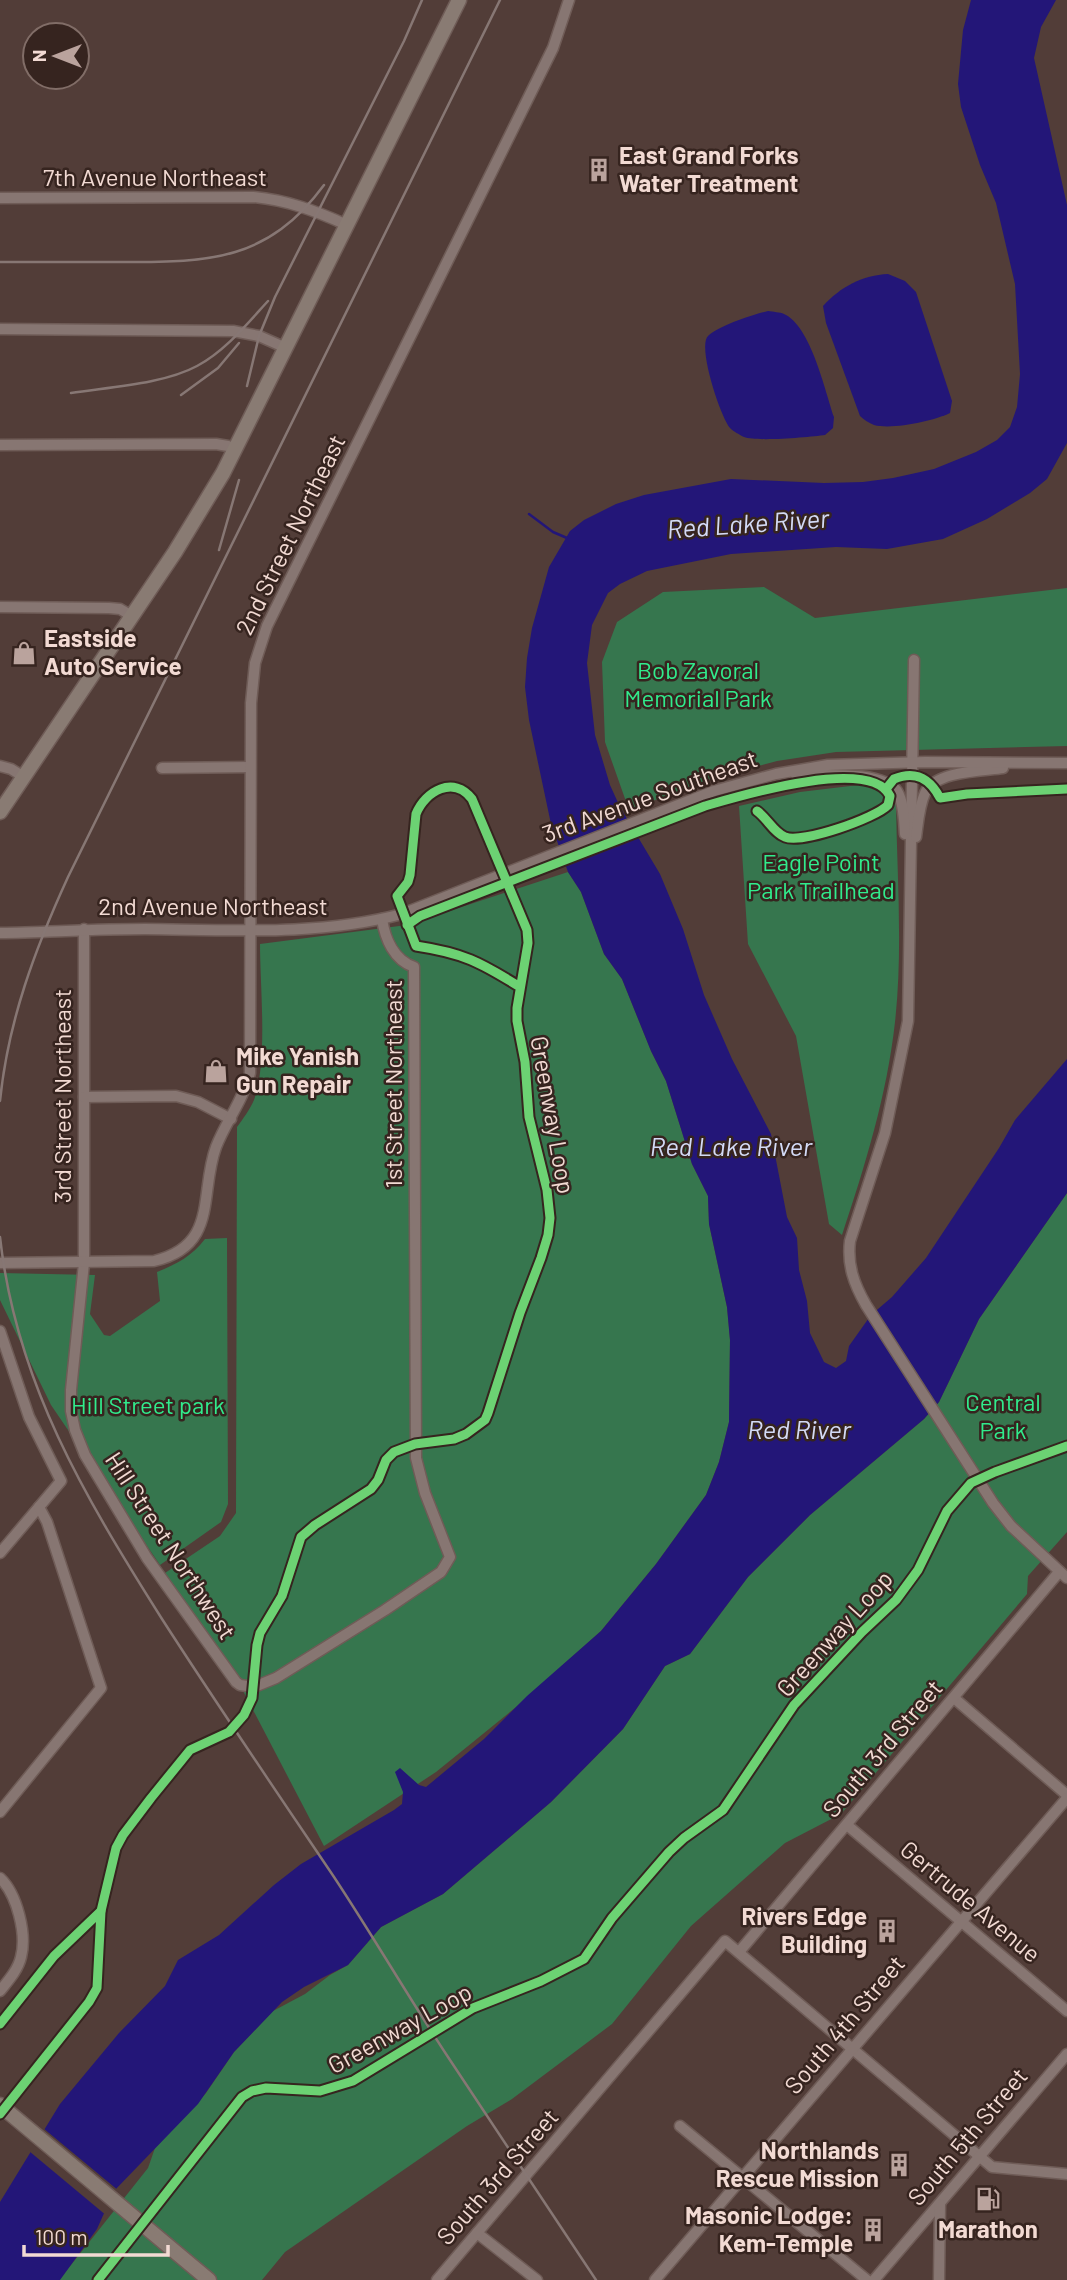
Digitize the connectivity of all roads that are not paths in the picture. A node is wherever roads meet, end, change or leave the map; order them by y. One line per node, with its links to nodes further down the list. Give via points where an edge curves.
1 (459, 0): 4 (main road)
2 (569, 0): 16 (street, 2nd Street Northeast, via 553,48 267,626 252,684)
3 (0, 198): 4 (street, 7th Avenue Northeast, via 263,198 306,207)
4 (347, 225): 6 (main road)
5 (0, 329): 6 (street, via 233,331)
6 (286, 348): 8 (main road)
7 (0, 444): 8 (street, via 216,444)
8 (236, 451): 10 (main road)
9 (0, 607): 10 (street, via 109,608)
10 (132, 616): 19 (main road)
11 (914, 660): 12 (street)
12 (911, 763): 13 (street, 3rd Avenue Southeast); 18 (street, 3rd Avenue Southeast); 21 (street)
13 (1038, 763): 14 (street, 3rd Avenue Southeast); 21 (street, via 942,777 931,783 924,794)
14 (1067, 763)
15 (0, 766): 19 (street)
16 (250, 767): 17 (street); 25 (street, 2nd Street Northeast)
17 (162, 768)
18 (829, 771): 21 (street, via 878,778 897,791); 22 (street, 3rd Avenue Southeast, via 776,774 713,791)
19 (24, 777): 20 (main road)
20 (0, 812)
21 (911, 874): 34 (street, via 908,1021 885,1133 849,1255 856,1286 866,1304 993,1503)
22 (423, 904): 23 (street, 2nd Avenue Northeast)
23 (382, 919): 25 (street, 2nd Avenue Northeast, via 323,929); 35 (street, 1st Street Northeast, via 392,949 414,967 415,1458 450,1557 441,1572 276,1678 254,1686)
24 (84, 929): 25 (street, 2nd Avenue Northeast); 26 (street, 2nd Avenue Northeast); 27 (street, 3rd Street Northeast)
25 (251, 930): 28 (street, 2nd Street Northeast, via 250,1073)
26 (0, 933)
27 (84, 1097): 28 (street, via 176,1096); 30 (street, 3rd Street Northeast)
28 (231, 1119): 30 (street, 2nd Street Northeast, via 212,1159 202,1223 186,1245 154,1261)
29 (0, 1263): 30 (street)
30 (84, 1263): 35 (street, Hill Street Northwest, via 71,1390 75,1430 85,1455 143,1551)
31 (0, 1331): 32 (street, via 29,1417 61,1480)
32 (39, 1507): 33 (street); 38 (street, via 100,1692)
33 (0, 1553)
34 (1063, 1575): 36 (street, South 3rd Street)
35 (236, 1682)
36 (954, 1698): 37 (street); 39 (street, South 3rd Street)
37 (1067, 1796): 41 (street, South 4th Street)
38 (0, 1812)
39 (847, 1825): 41 (street, Gertrude Avenue); 42 (street, South 3rd Street)
40 (0, 1878): 43 (street, via 14,1894 22,1949 18,1966)
41 (960, 1923): 44 (street, Gertrude Avenue); 45 (street, South 4th Street)
42 (739, 1952): 45 (street); 53 (street, South 3rd Street, via 725,1941)
43 (0, 1990)
44 (1067, 2011)
45 (853, 2050): 49 (street); 51 (street, South 4th Street)
46 (1067, 2053): 49 (street, South 5th Street)
47 (0, 2105): 54 (main road)
48 (680, 2126): 51 (street)
49 (979, 2157): 50 (street, via 992,2167); 52 (street, South 5th Street)
50 (1067, 2174)
51 (743, 2177): 57 (street, South 4th Street); 58 (street)
52 (940, 2204): 59 (street, South 5th Street); 60 (street)
53 (477, 2233): 55 (street, South 3rd Street); 56 (street)
54 (209, 2280)
55 (437, 2280)
56 (537, 2280)
57 (655, 2280)
58 (867, 2280)
59 (874, 2280)
60 (939, 2280)

